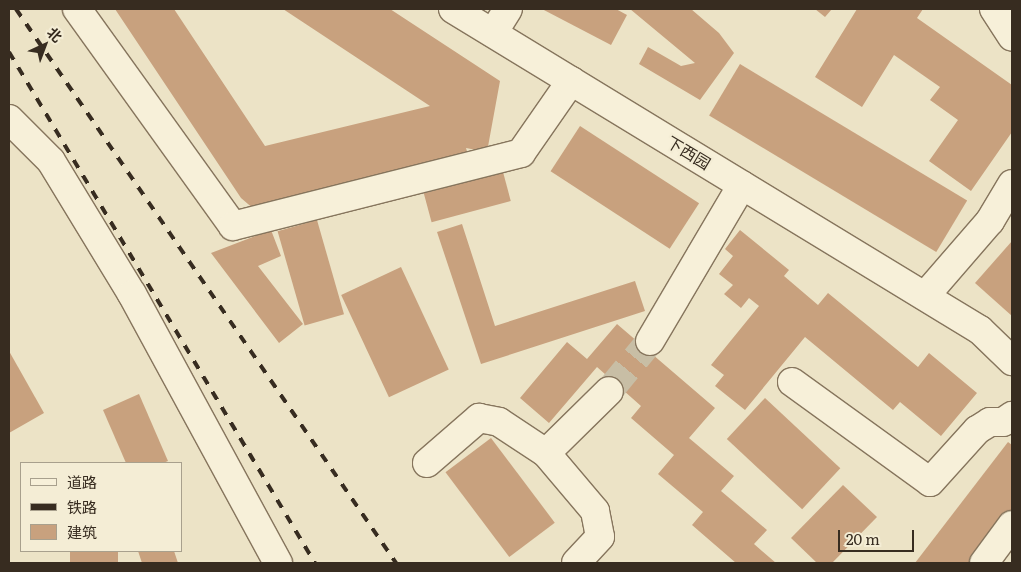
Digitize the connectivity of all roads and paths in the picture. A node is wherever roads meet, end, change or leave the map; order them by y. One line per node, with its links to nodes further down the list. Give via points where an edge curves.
1 (77, 9): 7 (street, via 233,226 521,153)
2 (453, 9): 5 (street, 下西园)
3 (508, 9): 5 (street)
4 (994, 9): 6 (street)
5 (493, 33): 7 (street, 下西园)
6 (1012, 37)
7 (571, 81): 10 (street, 下西园)
8 (9, 119): 20 (street, via 51,161 132,294)
9 (1012, 184): 11 (street, via 990,220)
10 (742, 185): 11 (street, 下西园); 12 (street)
11 (925, 296): 13 (street, 下西园, via 980,330)
12 (650, 341)
13 (1012, 361)
14 (792, 382): 16 (street, via 930,482 977,430 990,422 1003,422)
15 (609, 391): 17 (street)
16 (1012, 416)
17 (546, 454): 18 (street, via 499,422 479,418); 21 (street, via 595,511 600,537)
18 (428, 463)
19 (1012, 524): 22 (street)
20 (278, 563)
21 (576, 563)
22 (984, 563)

